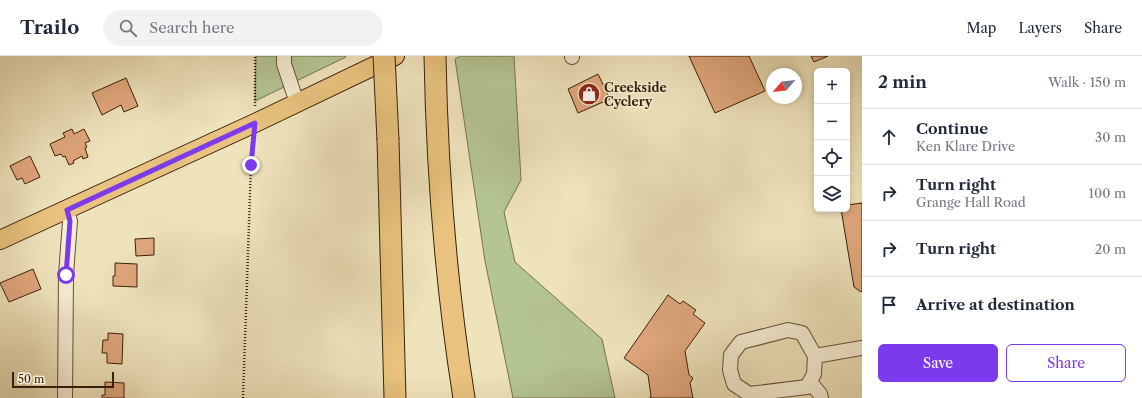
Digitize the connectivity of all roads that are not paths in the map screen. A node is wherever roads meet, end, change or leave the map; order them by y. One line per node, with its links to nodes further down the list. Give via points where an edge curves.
1 (284, 56): 5 (street, via 284,64)
2 (384, 56): 9 (highway, bridge)
3 (395, 56): 5 (main road)
4 (435, 56): 7 (highway, via 436,128)
5 (297, 103): 6 (main road)
6 (67, 210): 8 (main road); 14 (street, via 70,221 66,275)
7 (442, 215): 17 (highway, via 447,275); 18 (highway)
8 (0, 240)
9 (390, 243): 15 (highway); 16 (highway)
10 (862, 348): 11 (street)
11 (815, 356): 12 (street, via 814,374); 13 (street, via 802,333 788,330 741,342 731,356 730,370 734,384 749,394)
12 (810, 382): 13 (street, via 808,387); 19 (street)
13 (790, 393)
14 (65, 398)
15 (395, 398)
16 (408, 398)
17 (464, 398)
18 (477, 398)
19 (821, 398)

